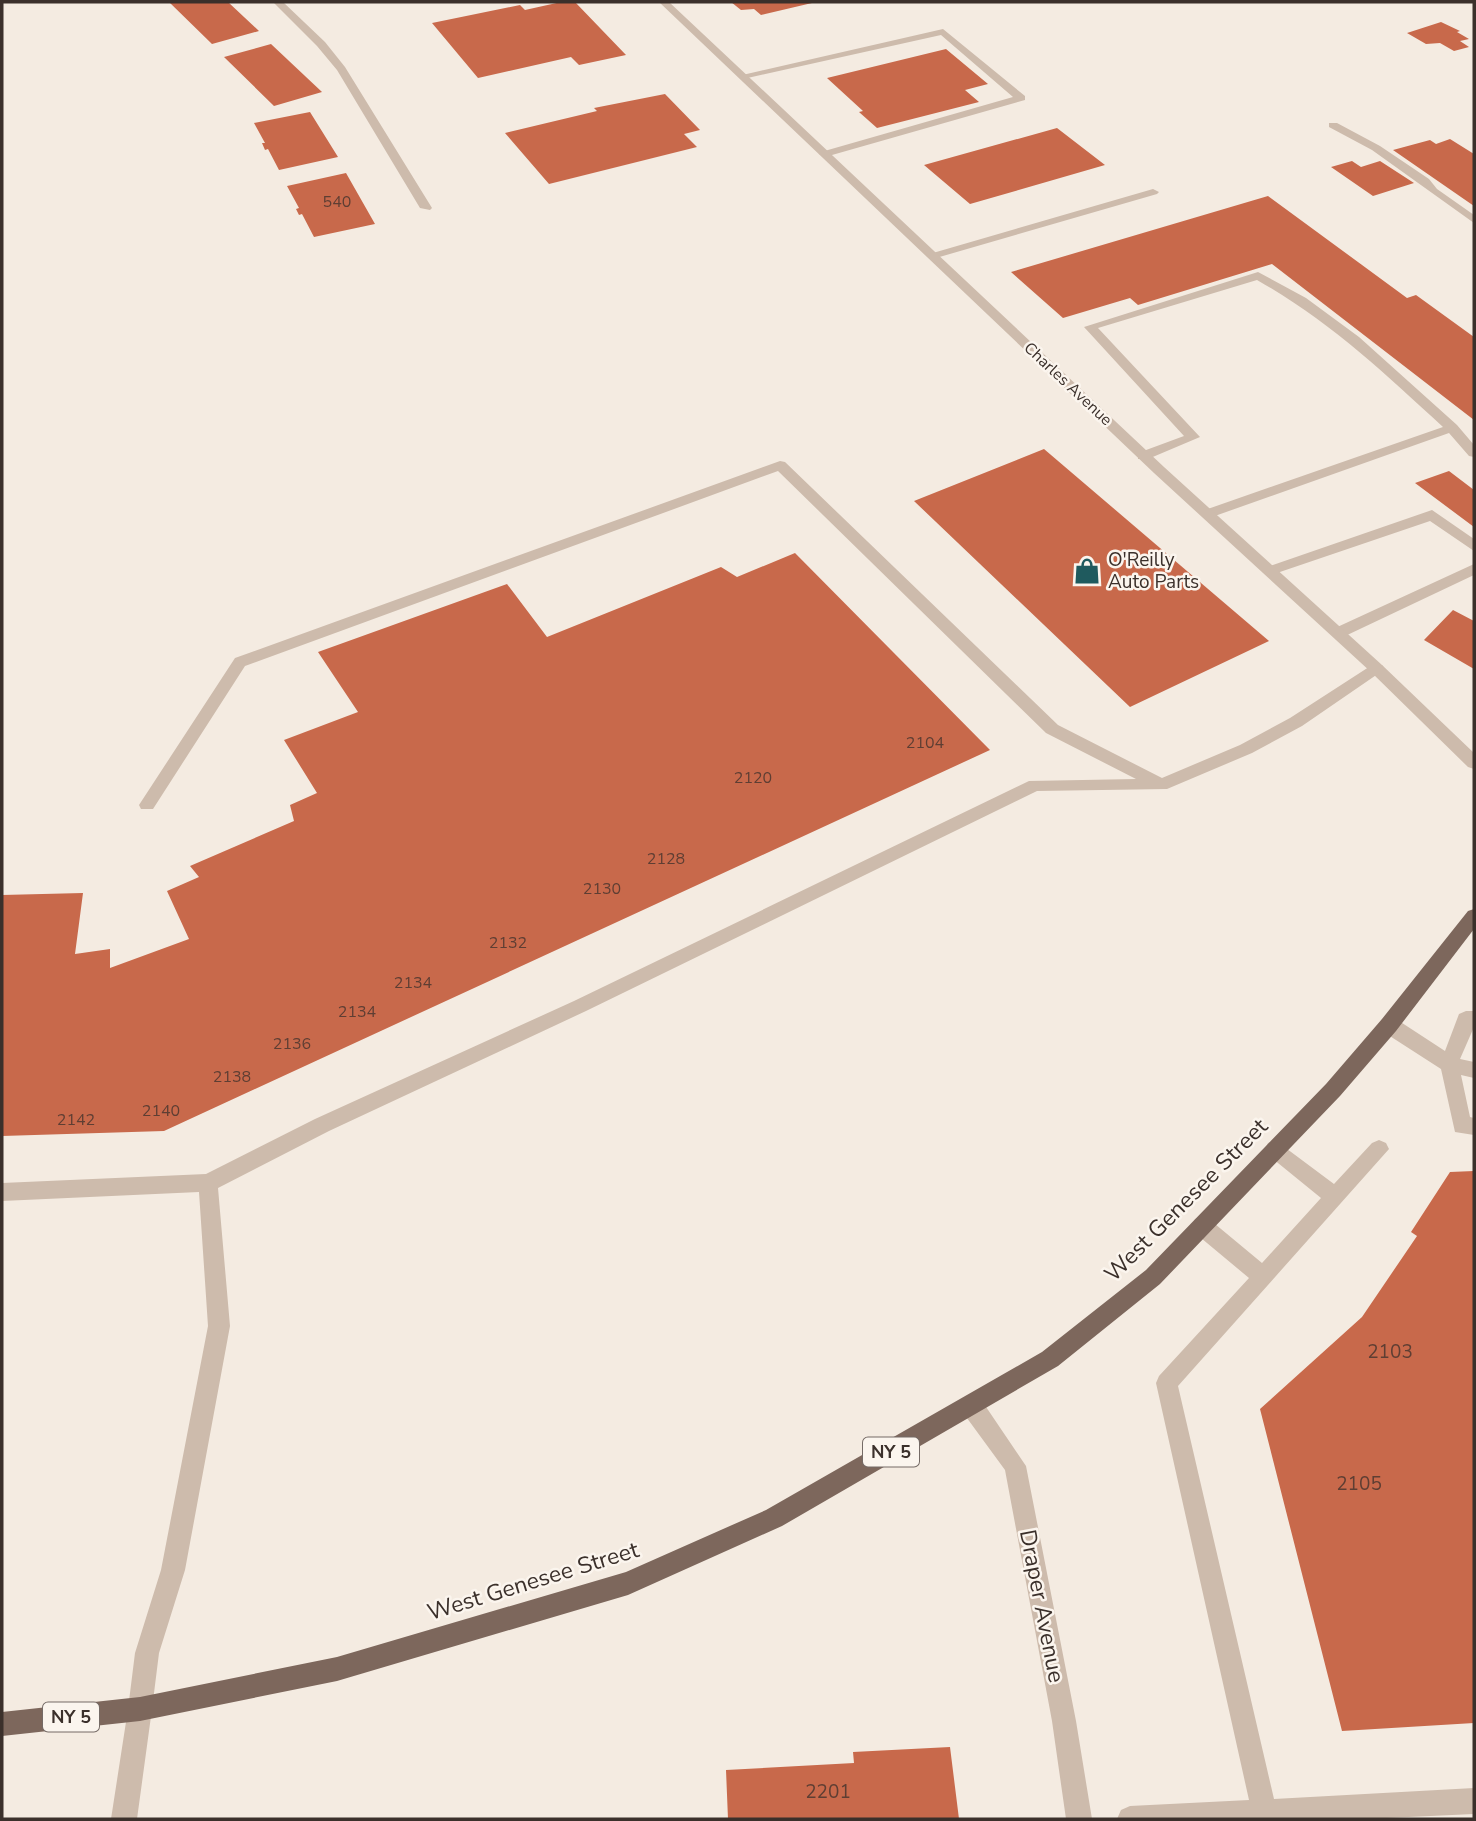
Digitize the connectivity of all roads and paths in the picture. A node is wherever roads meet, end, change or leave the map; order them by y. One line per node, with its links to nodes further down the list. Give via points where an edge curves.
1 (278, 2): 7 (street, via 341,69)
2 (664, 2): 3 (street, Charles Avenue)
3 (743, 76): 5 (street, Charles Avenue); 5 (street, via 943,32 1021,98)
4 (1333, 125): 8 (street, via 1386,154)
5 (825, 154): 9 (street, Charles Avenue)
6 (1153, 192): 9 (street)
7 (426, 208)
8 (1474, 220)
9 (932, 255): 12 (street, Charles Avenue)
10 (1452, 428): 11 (street); 12 (street, via 1355,340 1258,276 1090,327 1193,437); 13 (street)
11 (1474, 453)
12 (1143, 456): 13 (street, Charles Avenue)
13 (1207, 514): 16 (street, Charles Avenue)
14 (1474, 546): 16 (street, via 1432,515)
15 (1474, 569): 17 (street)
16 (1269, 571): 17 (street, Charles Avenue)
17 (1338, 633): 18 (street, Charles Avenue)
18 (1377, 668): 19 (street, Charles Avenue); 20 (street, via 1296,722)
19 (1474, 764)
20 (1161, 785): 21 (street, via 1052,729 780,465 240,662); 30 (street, via 1035,785)
21 (147, 805)
22 (1474, 916): 24 (main road, West Genesee Street / NY 5)
23 (1474, 1019): 25 (street, via 1466,1019)
24 (1389, 1025): 25 (street); 28 (main road, West Genesee Street / NY 5)
25 (1448, 1064): 26 (street); 27 (street, via 1462,1126)
26 (1474, 1070)
27 (1474, 1126)
28 (1275, 1149): 32 (street); 33 (main road, West Genesee Street / NY 5)
29 (1379, 1149): 32 (street)
30 (208, 1183): 31 (street); 36 (street, via 219,1325 173,1570 147,1653)
31 (2, 1192)
32 (1335, 1197): 34 (street)
33 (1202, 1226): 34 (street); 35 (main road, West Genesee Street / NY 5, via 1153,1277 1050,1359)
34 (1263, 1277): 39 (street, via 1167,1383)
35 (972, 1406): 36 (main road, West Genesee Street / NY 5, via 774,1518 628,1583 337,1669); 41 (street, Draper Avenue, via 1015,1466)
36 (140, 1709): 37 (main road, West Genesee Street / NY 5); 40 (street)
37 (2, 1724)
38 (1474, 1801): 39 (street)
39 (1264, 1812): 42 (street)
40 (124, 1819)
41 (1079, 1819)
42 (1130, 1819)

